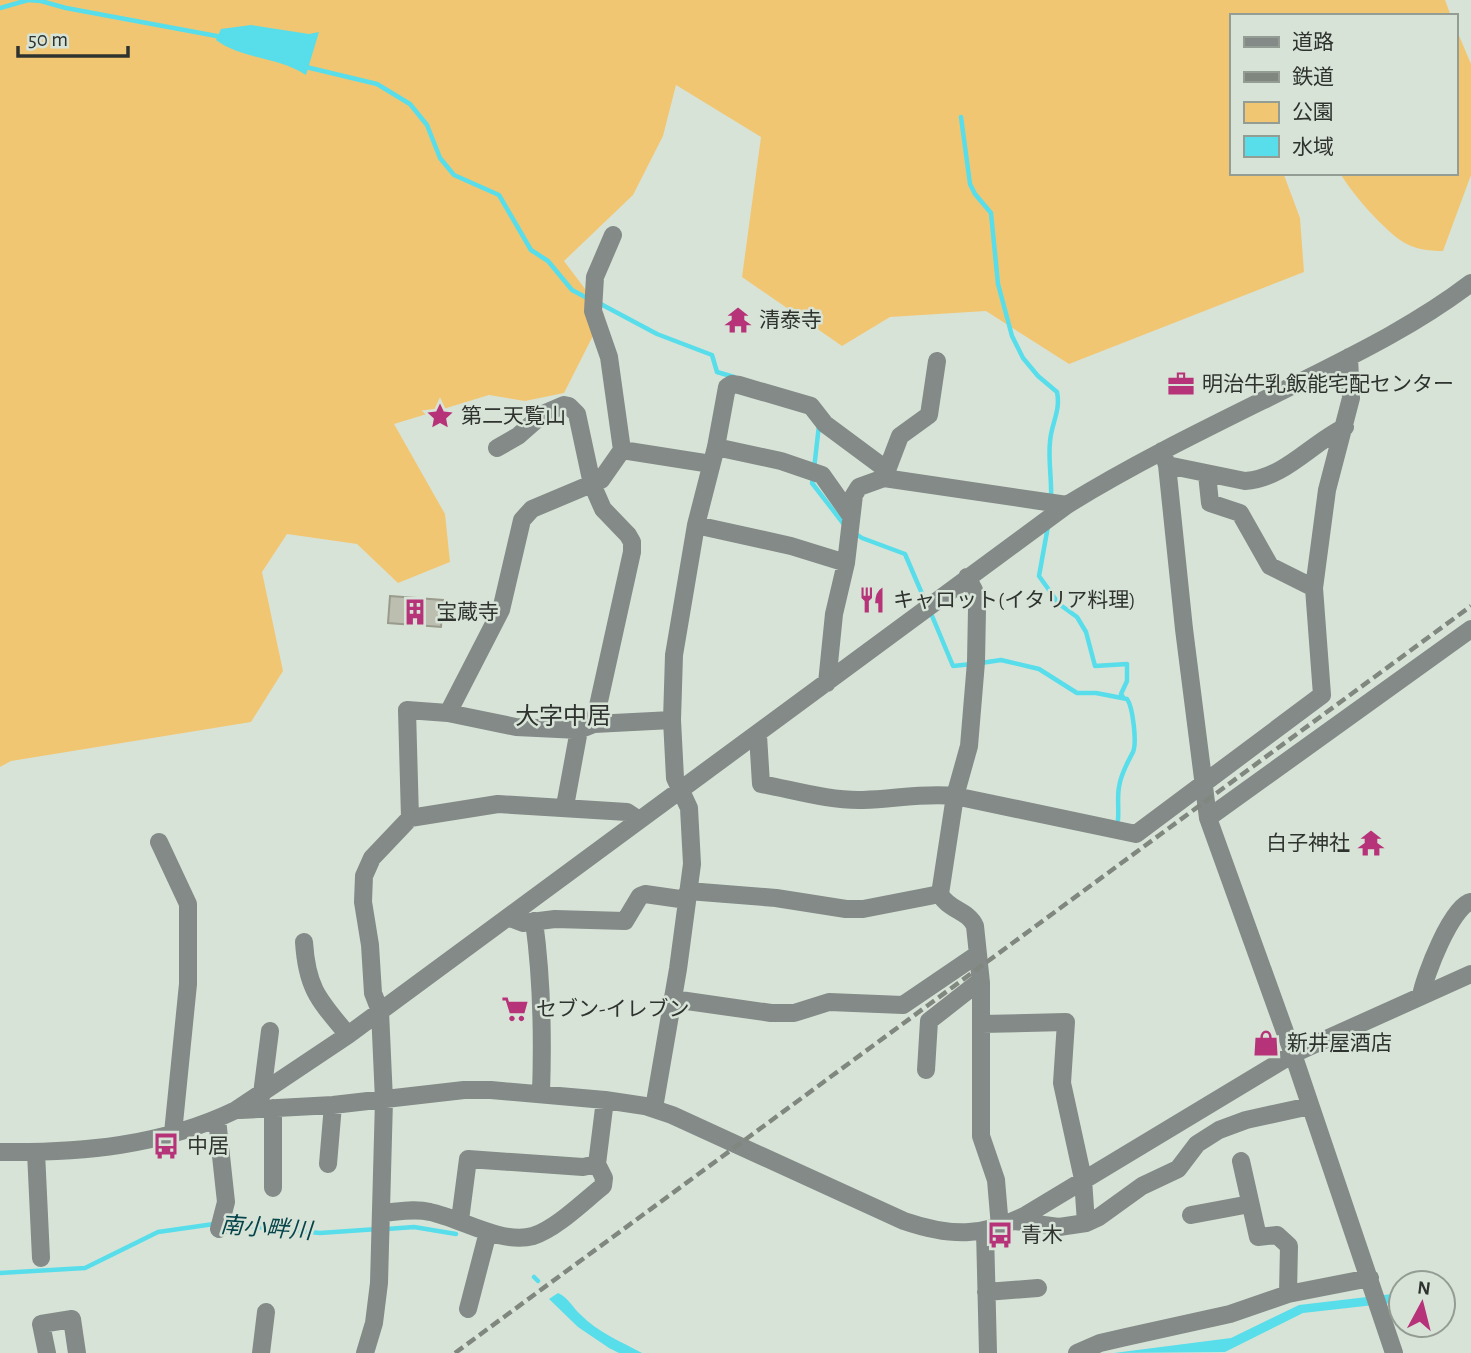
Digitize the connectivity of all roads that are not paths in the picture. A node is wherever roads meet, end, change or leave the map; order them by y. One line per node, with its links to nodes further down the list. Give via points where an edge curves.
1 (613, 236): 7 (street, via 595,277 593,311 609,357)
2 (1471, 283): 3 (street, via 1424,316)
3 (1349, 357): 5 (street, via 1351,398); 9 (street)
4 (937, 361): 10 (street, via 929,415 900,436)
5 (1345, 427): 11 (street, via 1327,435 1281,471 1257,480); 18 (street, via 1327,491)
6 (497, 448): 12 (street, via 543,414 569,406 577,414)
7 (622, 450): 8 (street); 12 (street, via 606,474)
8 (714, 456): 10 (street, via 727,387 739,384 811,406 825,424); 14 (street, via 781,461 822,475); 15 (street)
9 (1164, 458): 11 (street); 13 (street); 25 (street)
10 (886, 474): 13 (street); 14 (street, via 859,487)
11 (1207, 474): 18 (street, via 1210,503 1240,513 1270,566)
12 (592, 484): 21 (street, via 532,509 522,520 501,610); 23 (street, via 603,509 632,542 632,552)
13 (1068, 505): 17 (street)
14 (851, 516): 16 (street)
15 (696, 525): 16 (street); 22 (street, via 674,655)
16 (846, 563): 20 (street, via 834,614)
17 (967, 577): 20 (street); 27 (street, via 977,609 976,662 969,746)
18 (1314, 588): 25 (street, via 1322,695)
19 (1470, 631): 30 (street)
20 (827, 683): 24 (street)
21 (448, 713): 23 (street, via 516,727); 29 (street, via 407,710)
22 (672, 720): 23 (street); 26 (street, via 675,778)
23 (586, 727): 28 (street)
24 (758, 735): 26 (street); 27 (street, via 761,784 862,800)
25 (1203, 786): 27 (street, via 1136,834); 30 (street)
26 (681, 791): 31 (street); 34 (street, via 689,808 692,864)
27 (955, 796): 33 (street)
28 (565, 807): 29 (street, via 498,804); 31 (street, via 627,812)
29 (410, 818): 44 (street, via 373,858 364,876 373,993)
30 (1208, 818): 48 (street)
31 (639, 820): 36 (street)
32 (159, 842): 58 (street, via 188,904 188,984)
33 (940, 894): 34 (street, via 854,909 776,898); 39 (street, via 944,903 972,918)
34 (687, 895): 37 (street, via 640,896 625,921); 43 (street)
35 (1471, 902): 42 (street, via 1456,913 1423,982)
36 (508, 917): 37 (street, via 523,923); 44 (street)
37 (534, 921): 50 (street, via 541,996)
38 (304, 942): 47 (street, via 306,969 317,997)
39 (978, 954): 41 (street); 43 (street, via 903,1005 829,1002 794,1013 771,1013)
40 (1471, 974): 42 (street)
41 (980, 981): 45 (street); 49 (street, via 929,1021)
42 (1421, 996): 48 (street)
43 (673, 999): 56 (street)
44 (380, 1011): 47 (street); 51 (street)
45 (981, 1024): 64 (street, via 1066,1022 1062,1083); 72 (street, via 981,1136 996,1181)
46 (270, 1031): 53 (street)
47 (348, 1035): 53 (street)
48 (1293, 1054): 55 (street); 64 (street)
49 (926, 1070)
50 (541, 1093): 51 (street, via 464,1090); 52 (street)
51 (384, 1100): 54 (street); 68 (street)
52 (605, 1100): 56 (street); 63 (street)
53 (268, 1101): 54 (street); 57 (street); 65 (street)
54 (333, 1105): 62 (street)
55 (1310, 1106): 71 (street, via 1219,1130 1197,1144 1178,1169 1142,1186); 75 (street)
56 (654, 1108): 72 (street, via 904,1221 945,1232)
57 (217, 1119): 58 (street); 70 (street, via 226,1187)
58 (173, 1133): 60 (street, via 83,1151)
59 (0, 1152): 60 (street)
60 (36, 1152): 74 (street)
61 (1241, 1161): 66 (street)
62 (328, 1164)
63 (597, 1164): 69 (street, via 583,1167 468,1159); 73 (street, via 603,1186 543,1231 530,1237)
64 (1083, 1179): 71 (street); 72 (street)
65 (273, 1188)
66 (1250, 1203): 67 (street); 78 (street, via 1258,1237 1277,1235 1289,1246)
67 (1191, 1215)
68 (381, 1218): 69 (street, via 422,1210); 84 (street, via 379,1283)
69 (460, 1220): 73 (street)
70 (221, 1223)
71 (1086, 1223): 72 (street)
72 (1000, 1226): 77 (street)
73 (488, 1232): 79 (street)
74 (41, 1258)
75 (1371, 1282): 78 (street); 87 (street)
76 (1038, 1288): 77 (street)
77 (986, 1292): 85 (street)
78 (1288, 1294): 86 (street, via 1230,1314 1113,1340)
79 (468, 1309)
80 (266, 1312): 83 (street)
81 (47, 1353): 82 (street, via 41,1324 72,1319)
82 (77, 1353)
83 (261, 1353)
84 (365, 1353)
85 (988, 1353)
86 (1077, 1353)
87 (1394, 1353)

